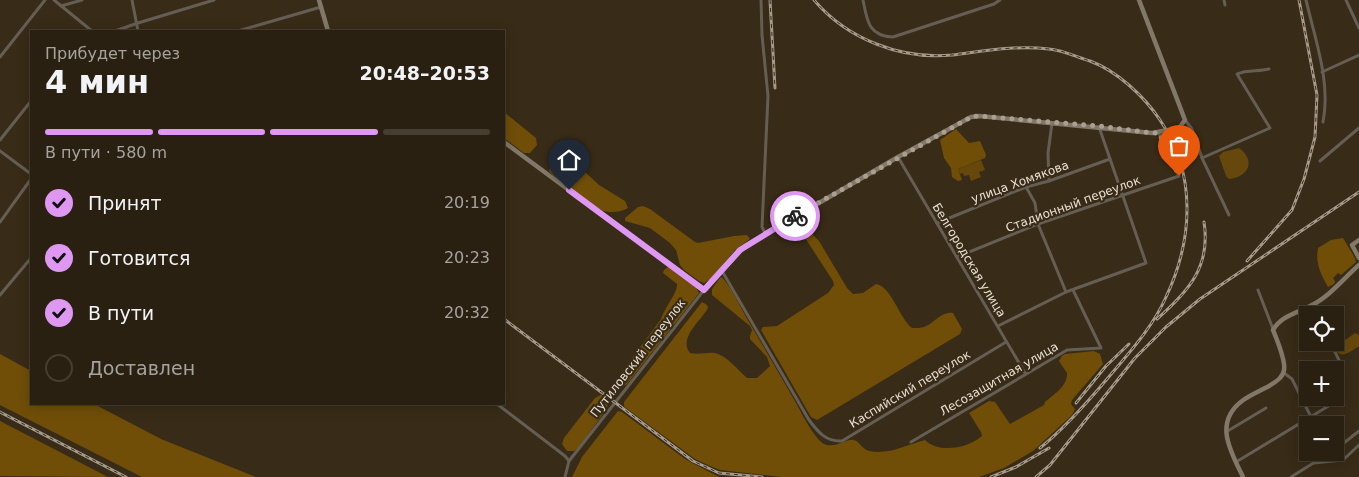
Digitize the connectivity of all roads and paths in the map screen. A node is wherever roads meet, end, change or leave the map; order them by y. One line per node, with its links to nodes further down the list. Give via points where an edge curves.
1 (45, 0): 25 (street)
2 (54, 0): 15 (street)
3 (82, 0): 15 (street)
4 (132, 0): 17 (street)
5 (214, 0): 17 (street)
6 (319, 0): 16 (main road)
7 (761, 0): 51 (street, via 768,96 762,227)
8 (863, 0): 9 (street, via 869,26 886,37)
9 (1000, 0)
10 (1139, 0): 29 (main road)
11 (1224, 0): 14 (street)
12 (1306, 0): 27 (street)
13 (1346, 0): 18 (street)
14 (1225, 5)
15 (61, 6): 19 (street)
16 (321, 7): 22 (street); 23 (main road)
17 (138, 23): 20 (street); 21 (street)
18 (1359, 28)
19 (91, 30)
20 (119, 30)
21 (138, 30)
22 (241, 30)
23 (328, 30)
24 (1359, 55): 27 (street)
25 (0, 57)
26 (1269, 69): 39 (street, via 1237,74 1270,128)
27 (1322, 72): 31 (street, via 1326,98)
28 (30, 102): 35 (street)
29 (1185, 120): 34 (main road, Путиловский переулок, via 1179,128); 39 (street, via 1192,129)
30 (1052, 122): 32 (main road, Путиловский переулок); 38 (main road, Путиловский переулок, via 971,117); 44 (street)
31 (1323, 122)
32 (1099, 126): 34 (main road, Путиловский переулок); 40 (street)
33 (1359, 128): 41 (street)
34 (1159, 133): 46 (street, Стадионный переулок, via 1179,176)
35 (0, 140)
36 (505, 143): 58 (main road)
37 (0, 151): 42 (street)
38 (898, 158): 49 (street, Белгородская улица); 51 (main road, Путиловский переулок)
39 (1202, 158): 47 (street)
40 (1110, 159): 44 (street, улица Хомякова); 46 (street)
41 (1320, 161)
42 (30, 173)
43 (30, 181): 48 (street)
44 (1049, 181): 45 (street, улица Хомякова)
45 (1026, 187): 49 (street, улица Хомякова); 50 (street, via 1037,210)
46 (1122, 195): 50 (street, Стадионный переулок); 59 (street, via 1146,263)
47 (1229, 215)
48 (0, 222)
49 (937, 223): 53 (street, Белгородская улица)
50 (1038, 224): 53 (street, Стадионный переулок); 61 (street)
51 (765, 233): 57 (main road, Путиловский переулок, via 740,250)
52 (1359, 240): 54 (main road, via 1352,245)
53 (957, 258): 65 (street, Белгородская улица)
54 (1359, 258)
55 (30, 259): 62 (street)
56 (1359, 265): 63 (main road)
57 (721, 270): 58 (main road, Путиловский переулок); 67 (street, Каспийский переулок, via 809,420 826,440 842,441)
58 (704, 290): 82 (street, Путиловский переулок)
59 (1073, 290): 61 (street); 68 (street, Лесозащитная улица, via 1101,348 1067,350)
60 (1258, 290): 66 (street)
61 (1066, 292): 65 (street)
62 (0, 295)
63 (1312, 306)
64 (1299, 311): 66 (main road, via 1282,318)
65 (998, 326): 67 (street, Белгородская улица)
66 (1273, 330): 69 (main road, via 1285,366)
67 (1006, 342): 68 (street, Белгородская улица)
68 (1025, 373): 78 (street, Лесозащитная улица)
69 (1284, 373): 73 (street, via 1292,379); 77 (main road, via 1278,381 1241,401 1232,411)
70 (498, 405): 82 (street, via 559,450)
71 (1329, 406): 74 (street)
72 (1266, 408): 77 (street)
73 (1310, 416)
74 (1313, 416)
75 (1299, 424): 83 (street)
76 (1359, 431): 79 (street)
77 (1225, 433): 83 (main road)
78 (911, 442)
79 (1344, 443)
80 (1359, 446): 84 (street, via 1343,460)
81 (1318, 461): 84 (street)
82 (569, 462): 85 (street)
83 (1236, 462): 86 (main road)
84 (1314, 464): 87 (street)
85 (565, 477)
86 (1243, 477)
87 (1291, 477)

